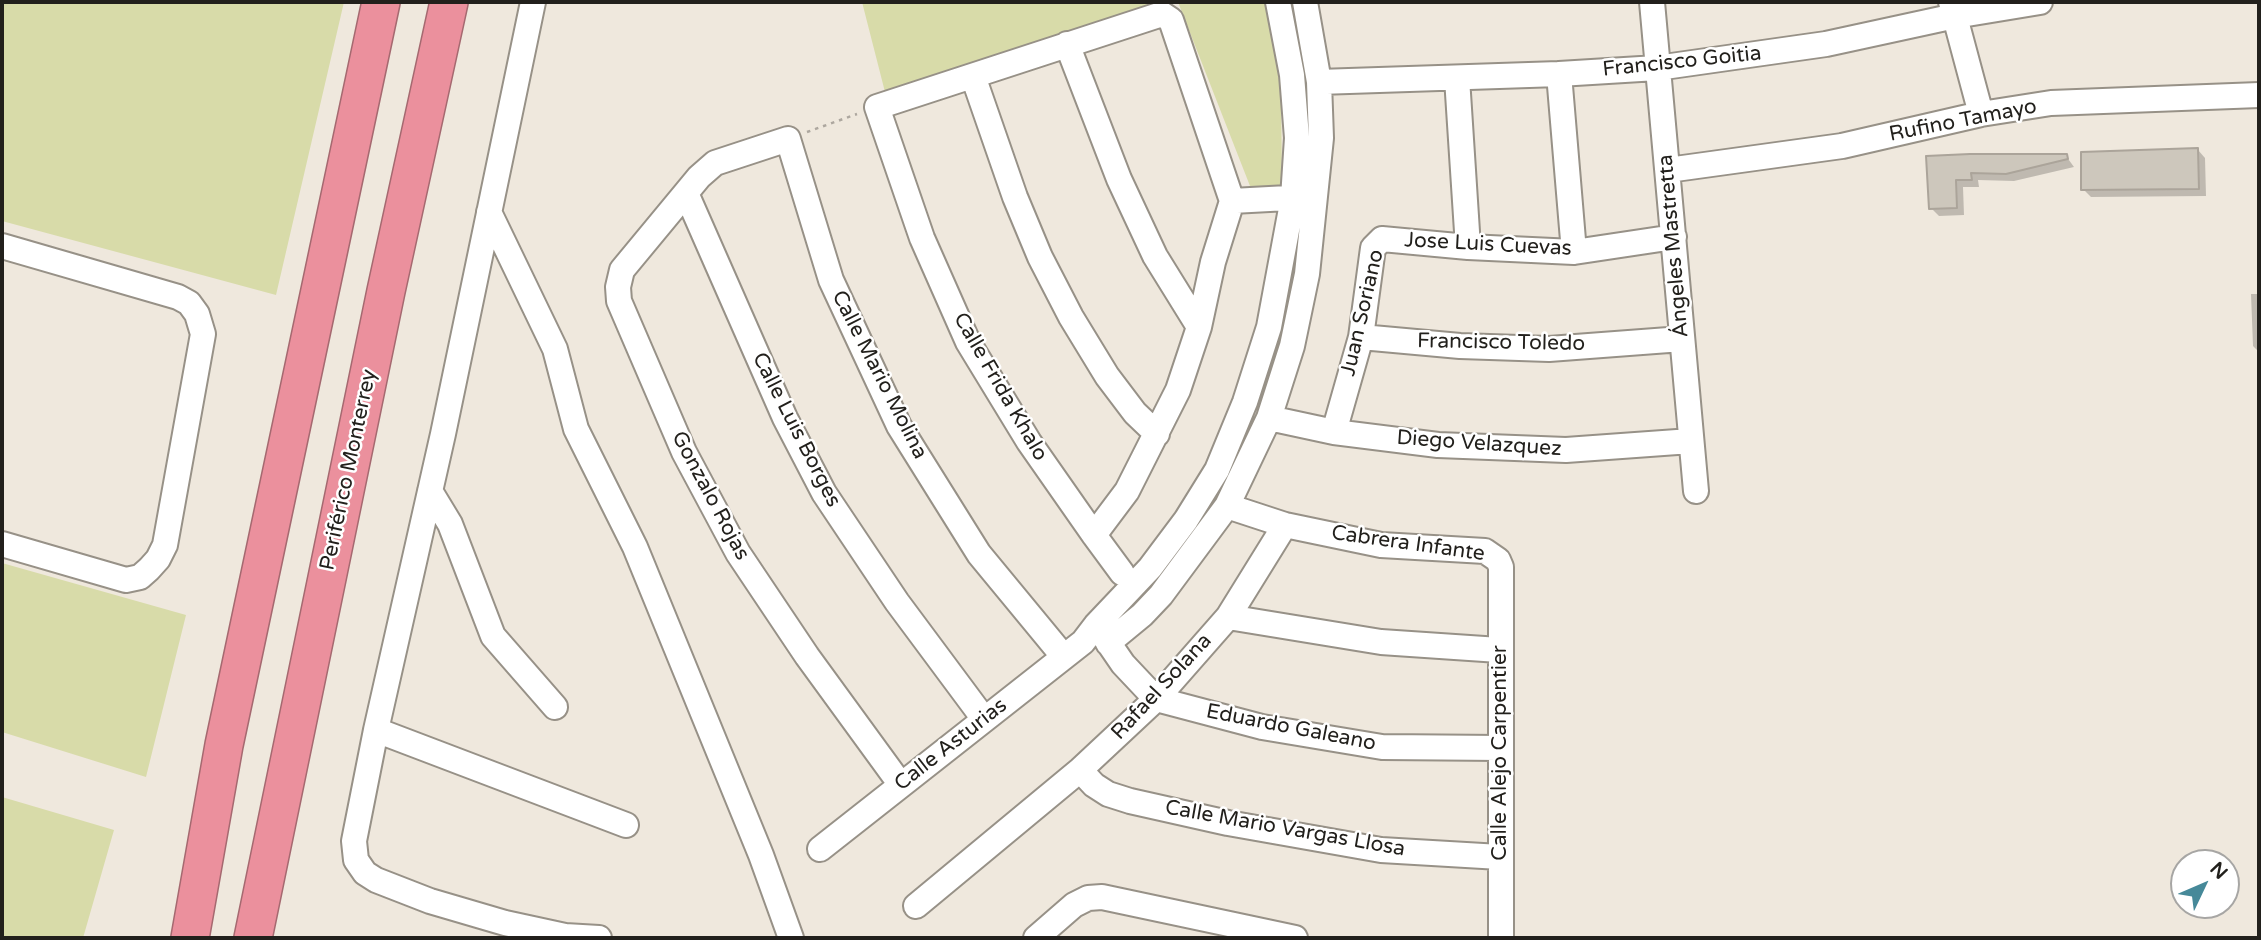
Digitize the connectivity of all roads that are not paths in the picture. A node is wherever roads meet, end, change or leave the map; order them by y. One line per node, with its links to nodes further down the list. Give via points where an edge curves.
1 (380, 2): 57 (highway, via 224,746)
2 (449, 2): 58 (highway, Periférico Monterrey)
3 (533, 2): 22 (street)
4 (1278, 2): 20 (street, via 1292,75)
5 (1305, 2): 14 (street)
6 (1652, 2): 10 (street, Ángeles Mastretta)
7 (2039, 2): 8 (street, Francisco Goitia)
8 (1953, 9): 10 (street, Francisco Goitia, via 1826,44); 16 (street)
9 (1067, 44): 12 (street); 21 (street, via 1157,13 1166,15); 28 (street, via 1119,179 1155,256)
10 (1657, 68): 11 (street, Francisco Goitia); 18 (street, Ángeles Mastretta)
11 (1559, 74): 13 (street, Francisco Goitia); 27 (street)
12 (973, 76): 33 (street, via 1015,197 1070,317 1107,376); 39 (street, Calle Frida Khalo, via 877,107 922,238 968,342 1029,442)
13 (1457, 78): 14 (street, Francisco Goitia); 26 (street)
14 (1320, 82): 20 (street, via 1321,138)
15 (2259, 95): 16 (street, Rufino Tamayo, via 2051,103)
16 (1981, 114): 18 (street, Rufino Tamayo, via 1842,146)
17 (788, 139): 19 (street, Gonzalo Rojas, via 715,163); 44 (street, Calle Mario Molina, via 831,280 900,426 979,554)
18 (1668, 170): 23 (street, Ángeles Mastretta)
19 (686, 193): 48 (street, Calle Luis Borges, via 785,418 824,493); 52 (street, Gonzalo Rojas, via 622,270 619,301 684,452 738,553)
20 (1304, 197): 21 (street); 31 (street, via 1307,274 1292,346); 44 (street, via 1269,327 1217,470 1186,520)
21 (1232, 201): 28 (street)
22 (489, 212): 35 (street); 60 (street, via 555,349 576,429 635,547)
23 (1674, 237): 27 (street, Jose Luis Cuevas); 30 (street, Ángeles Mastretta)
24 (1385, 239): 26 (street, Jose Luis Cuevas); 29 (street, Juan Soriano, via 1373,248)
25 (2, 246): 40 (street, via 178,297 197,314 203,334 165,545 149,569 126,580)
26 (1468, 247): 27 (street, Jose Luis Cuevas)
27 (1574, 252)
28 (1199, 327): 33 (street)
29 (1361, 337): 30 (street, Francisco Toledo, via 1549,349); 32 (street, Juan Soriano)
30 (1682, 339): 34 (street, Ángeles Mastretta)
31 (1269, 418): 32 (street, Diego Velazquez); 37 (street)
32 (1334, 432): 34 (street, Diego Velazquez, via 1438,445 1566,450)
33 (1157, 434): 39 (street, via 1127,491)
34 (1691, 442): 36 (street, Ángeles Mastretta)
35 (430, 491): 47 (street, via 450,524 493,636); 49 (street)
36 (1696, 491)
37 (1227, 506): 38 (street, Cabrera Infante); 44 (street, via 1187,563 1142,615)
38 (1285, 525): 41 (street, Cabrera Infante, via 1381,545 1485,551 1495,556); 43 (street, Rafael Solana)
39 (1094, 535): 42 (street, Calle Frida Khalo)
40 (2, 544)
41 (1501, 568): 45 (street, Calle Alejo Carpentier)
42 (1122, 573)
43 (1228, 617): 45 (street, via 1381,642); 46 (street, Rafael Solana)
44 (1088, 642): 46 (street, via 1124,664); 48 (street, Calle Asturias)
45 (1499, 650): 50 (street, Calle Alejo Carpentier)
46 (1156, 699): 50 (street, Eduardo Galeano, via 1262,727 1381,747); 51 (street, Rafael Solana)
47 (555, 707)
48 (984, 719): 52 (street, Calle Asturias)
49 (376, 730): 53 (street); 59 (street, via 354,841 356,860 365,873 430,901 505,923)
50 (1501, 748): 55 (street, Calle Alejo Carpentier)
51 (1080, 770): 55 (street, Calle Mario Vargas Llosa, via 1108,794 1228,823 1381,850); 56 (street, Rafael Solana)
52 (901, 785): 54 (street, Calle Asturias)
53 (626, 825)
54 (820, 849)
55 (1500, 857): 63 (street, Calle Alejo Carpentier)
56 (916, 906)
57 (190, 938)
58 (253, 938)
59 (599, 938)
60 (791, 938)
61 (1035, 938): 62 (street, via 1074,905 1102,897)
62 (1295, 938)
63 (1501, 938)

